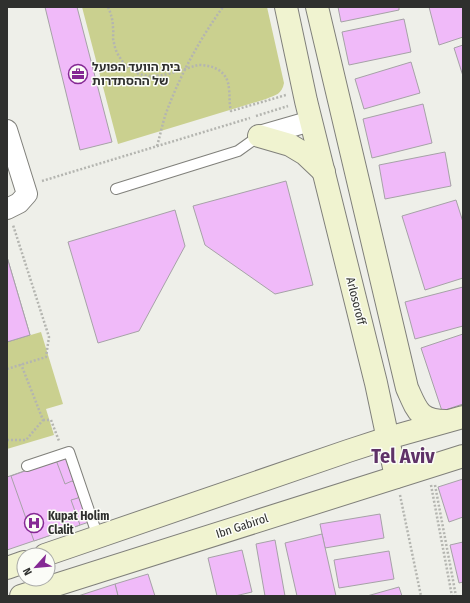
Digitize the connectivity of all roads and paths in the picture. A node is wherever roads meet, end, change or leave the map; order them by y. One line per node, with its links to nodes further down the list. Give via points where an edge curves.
1 (108, 7): 5 (path, via 114,46 127,67 138,74 153,76 162,76)
2 (223, 7): 5 (path)
3 (286, 7): 7 (street, Arlosoroff)
4 (318, 7): 17 (street, via 407,388 425,418)
5 (185, 68): 6 (path, via 204,64 221,71 226,76 228,84 231,111); 10 (path, via 165,117)
6 (271, 99)
7 (309, 111): 9 (street); 10 (path); 11 (street, Arlosoroff)
8 (7, 130): 13 (street)
9 (258, 136): 11 (street, via 290,145 305,154); 12 (lane, via 238,151)
10 (157, 146): 13 (path)
11 (324, 172): 19 (street, Arlosoroff)
12 (116, 189)
13 (26, 190): 14 (street, via 19,203)
14 (7, 209): 15 (path, via 49,336 46,357)
15 (21, 364): 16 (path); 18 (path)
16 (7, 369)
17 (455, 419): 19 (street)
18 (44, 420): 20 (path, via 26,440); 21 (path, via 51,420)
19 (388, 438): 24 (street, Arlosoroff); 25 (street)
20 (7, 440)
21 (60, 446)
22 (463, 456): 24 (street, Ibn Gabirol)
23 (27, 466): 25 (lane, via 69,452)
24 (396, 476): 27 (street, Ibn Gabirol); 28 (path)
25 (98, 537): 26 (street)
26 (56, 551)
27 (21, 596)
28 (421, 596)
29 (452, 596): 30 (path, via 432,481)
30 (456, 596)

